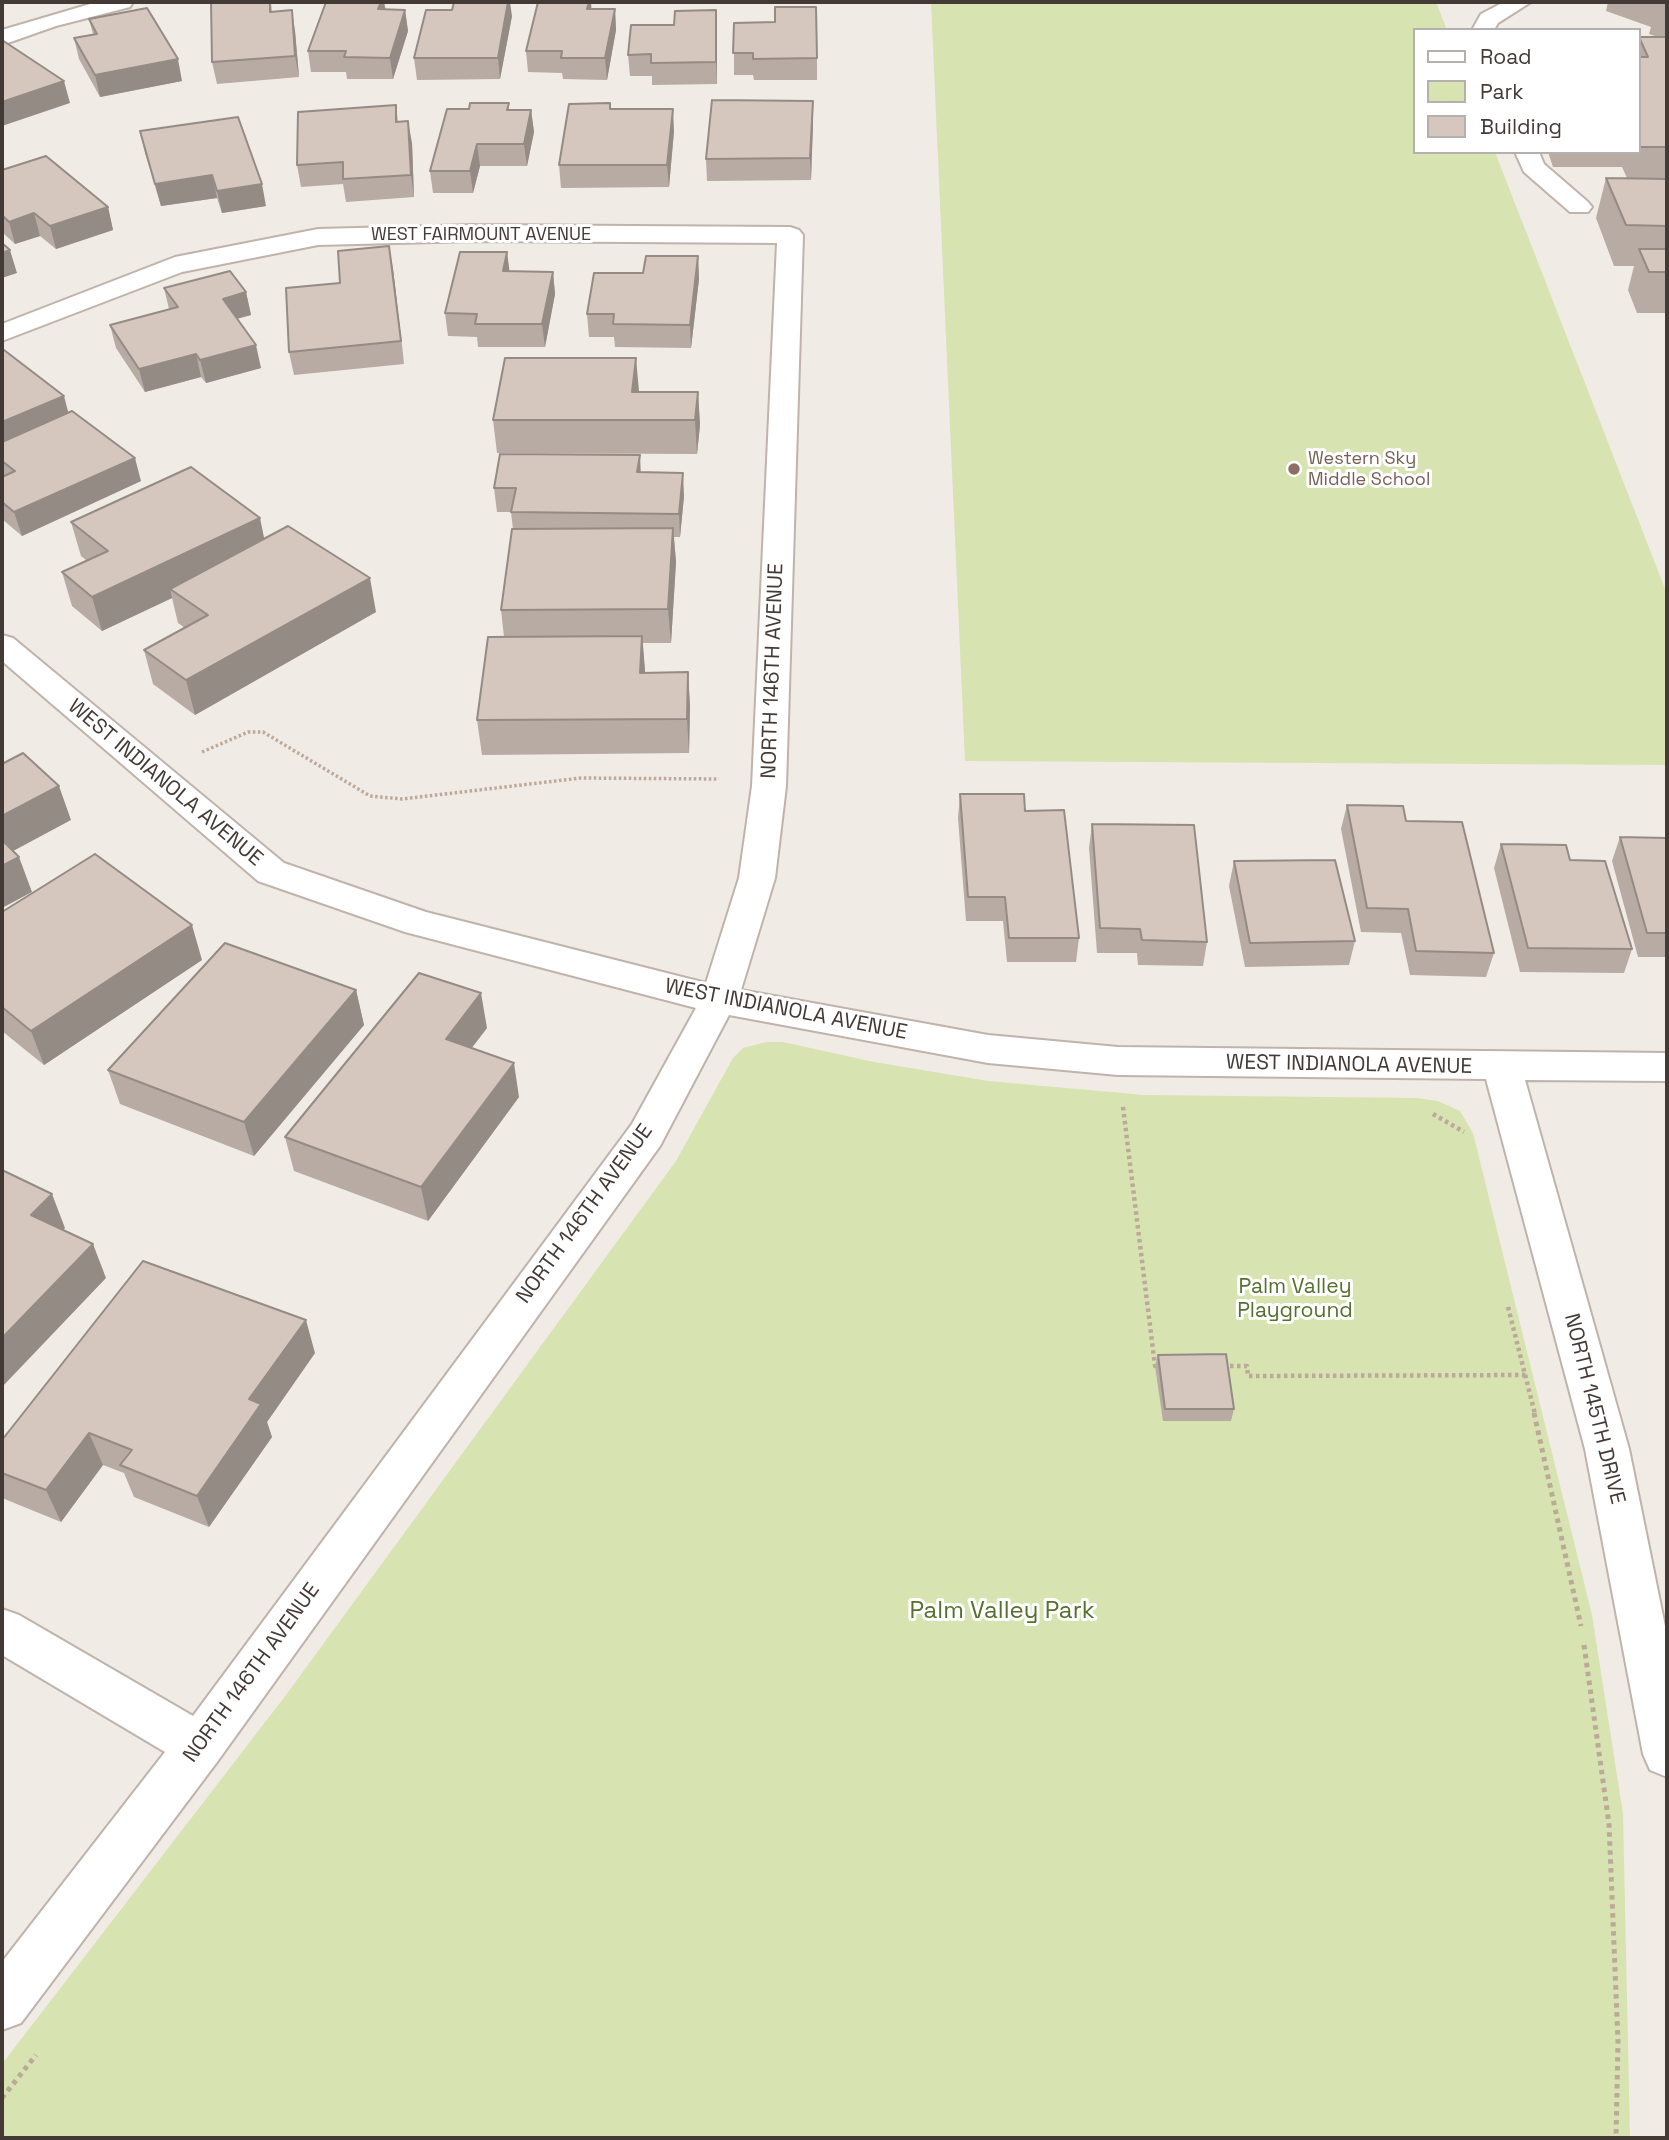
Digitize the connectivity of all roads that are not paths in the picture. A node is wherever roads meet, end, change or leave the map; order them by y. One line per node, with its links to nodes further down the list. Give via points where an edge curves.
1 (122, 2): 4 (street)
2 (1520, 2): 3 (street, via 1489,19)
3 (1484, 28)
4 (2, 38)
5 (1529, 154): 6 (street, via 1533,167)
6 (1579, 206)
7 (790, 235): 8 (street, WEST FAIRMOUNT AVENUE, via 318,237 175,265); 10 (street, NORTH 146TH AVENUE, via 769,780 757,878)
8 (2, 333)
9 (2, 645): 10 (street, WEST INDIANOLA AVENUE, via 271,872 418,923)
10 (719, 1000): 11 (street, WEST INDIANOLA AVENUE, via 988,1049 1118,1061); 14 (street, NORTH 146TH AVENUE, via 646,1135)
11 (1502, 1067): 12 (street, WEST INDIANOLA AVENUE); 15 (street, NORTH 145TH DRIVE, via 1607,1449)
12 (1667, 1067)
13 (2, 1630): 14 (street)
14 (200, 1746): 16 (street, NORTH 146TH AVENUE)
15 (1667, 1754)
16 (2, 2004)

